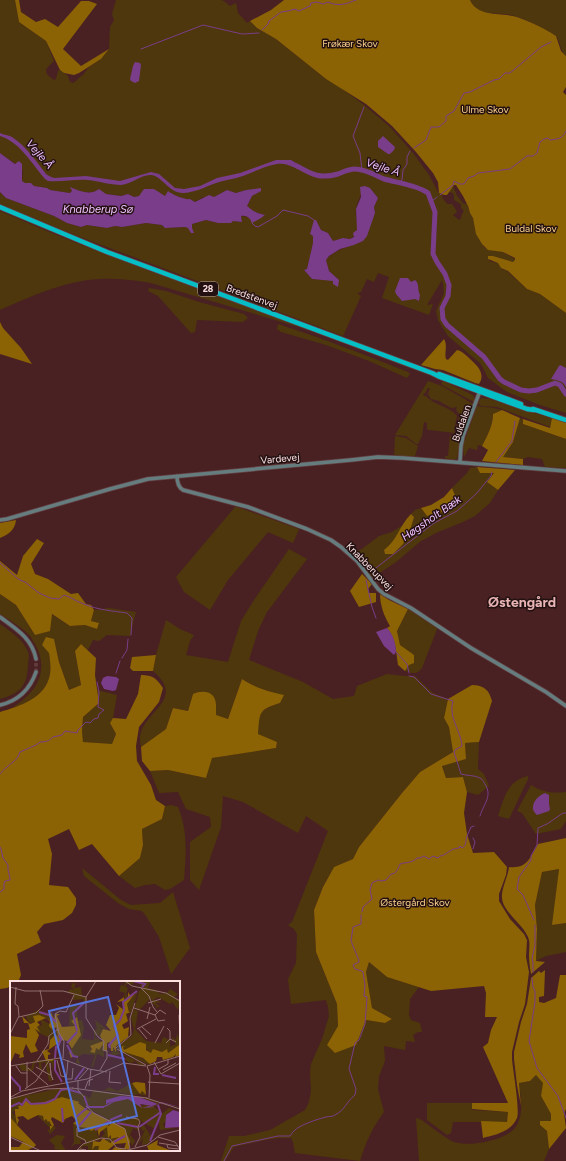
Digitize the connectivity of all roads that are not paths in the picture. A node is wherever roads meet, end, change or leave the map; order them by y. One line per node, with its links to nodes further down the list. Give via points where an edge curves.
1 (0, 207): 2 (highway, Bredstenvej / 28, via 115,254)
2 (480, 391): 3 (highway, Bredstenvej / 28); 4 (street, Buldalen, via 463,436)
3 (566, 420)
4 (460, 462): 5 (street, Vardevej); 6 (street, Vardevej, via 378,457)
5 (566, 471)
6 (177, 476): 7 (street, Vardevej, via 148,479); 12 (street, Knabberupvej, via 178,485 183,490 248,507 331,540 357,561 384,594 411,608)
7 (0, 520)
8 (0, 617): 9 (street, via 29,641)
9 (36, 659)
10 (36, 672): 11 (street, via 24,693)
11 (0, 705)
12 (566, 706)

